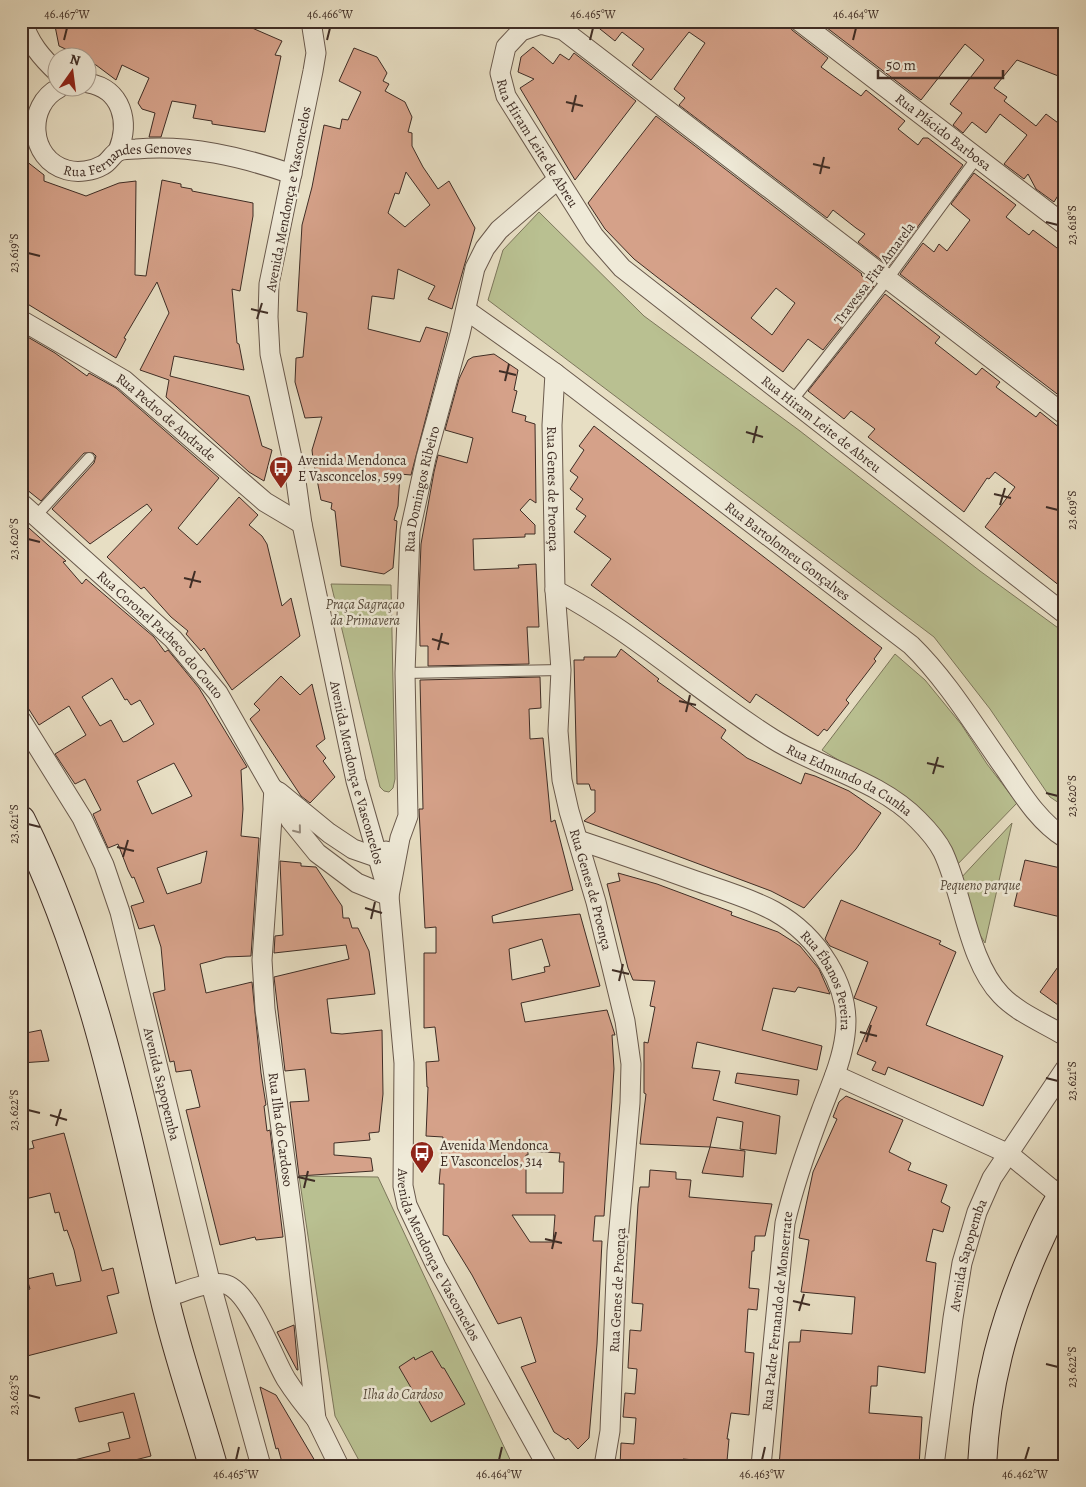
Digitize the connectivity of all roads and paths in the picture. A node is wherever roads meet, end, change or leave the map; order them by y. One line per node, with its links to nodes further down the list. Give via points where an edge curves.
1 (23, 21): 4 (street, via 28,37)
2 (311, 21): 9 (street, Avenida Mendonça e Vasconcelos, via 316,52)
3 (799, 21): 8 (street, Rua Plácido Barbosa)
4 (48, 62)
5 (98, 87): 7 (street, via 116,100 122,112 125,126)
6 (48, 96): 7 (street, Rua Fernandes Genoves, via 39,107 34,126 38,145 50,160 66,170 86,171 104,165)
7 (118, 151): 9 (street, Rua Fernandes Genoves, via 153,148 204,152 234,156)
8 (976, 159): 11 (street, Rua Plácido Barbosa); 12 (lane, Travessa Fita Amarela)
9 (292, 174): 21 (street, Avenida Mendonça e Vasconcelos, via 269,284 268,317 270,354 294,467)
10 (557, 180): 12 (street, Rua Hiram Leite de Abreu, via 506,96 500,74 506,47 521,31 541,24 563,30); 13 (street, Rua Domingos Ribeiro, via 499,230 485,248 475,268); 16 (street, Rua Hiram Leite de Abreu, via 594,236 622,268)
11 (1065, 225)
12 (887, 280): 16 (lane, Travessa Fita Amarela); 17 (street, Rua Hiram Leite de Abreu)
13 (466, 310): 15 (street, Rua Bartolomeu Gonçalves); 25 (street, Rua Domingos Ribeiro, via 426,458 410,532)
14 (21, 320): 21 (street, Rua Pedro de Andrade, via 124,380 265,502)
15 (555, 373): 22 (street, Rua Genes de Proença, via 552,425); 30 (street, Rua Bartolomeu Gonçalves, via 911,644 933,666 1028,802 1053,830)
16 (792, 401): 23 (street, Rua Hiram Leite de Abreu)
17 (1065, 415)
18 (89, 458): 20 (lane)
19 (21, 503): 20 (street, Rua Coronel Pacheco do Couto)
20 (36, 516): 27 (street, Rua Coronel Pacheco do Couto, via 172,639 218,694)
21 (302, 524): 32 (street, Avenida Mendonça e Vasconcelos, via 356,780)
22 (555, 590): 24 (street, Rua Genes de Proença); 34 (street, Rua Edmundo da Cunha, via 608,619 772,739 802,757 880,793 916,818 943,853 972,940 990,981 1013,1006)
23 (1065, 614)
24 (560, 670): 25 (lane); 31 (street, Rua Genes de Proença, via 558,731 562,780)
25 (405, 673): 29 (street, Rua Domingos Ribeiro, via 408,816)
26 (21, 720): 39 (street, Avenida Sapopemba, via 82,818 104,865 120,912)
27 (274, 788): 32 (street, Rua Coronel Pacheco do Couto, via 329,833 353,848); 33 (street, Rua Coronel Pacheco do Couto, one-way to 33, via 291,821 317,853 357,883); 41 (street, Rua Ilha do Cardoso, via 262,960 263,989)
28 (21, 820): 40 (main road, via 70,933 142,1197)
29 (400, 838): 32 (street, Rua Domingos Ribeiro); 33 (street, Rua Domingos Ribeiro)
30 (1065, 838)
31 (578, 840): 36 (street, Rua Ébanos Pereira, via 737,895 774,911 794,925 821,953 840,984 848,1012); 46 (street, Rua Genes de Proença, via 626,1021 631,1064 617,1251 610,1431)
32 (379, 858): 33 (street, Avenida Mendonça e Vasconcelos)
33 (389, 896): 45 (street, Avenida Mendonça e Vasconcelos, via 404,1063 402,1166 407,1205 436,1266)
34 (1065, 1036)
35 (1065, 1069): 37 (street, Avenida Sapopemba)
36 (835, 1075): 37 (street); 47 (street, Rua Padre Fernando de Monserrate, via 794,1184 785,1223)
37 (1009, 1154): 38 (street); 48 (street, Avenida Sapopemba, via 992,1178 976,1212 962,1263)
38 (1064, 1196): 49 (main road, via 1020,1283 997,1354 986,1410)
39 (211, 1285): 40 (street); 41 (street, via 224,1284 235,1289 249,1308 285,1378); 43 (street, Avenida Sapopemba)
40 (164, 1298): 42 (main road)
41 (316, 1419): 44 (street, Rua Ilha do Cardoso)
42 (214, 1466)
43 (261, 1466)
44 (339, 1466)
45 (547, 1466)
46 (604, 1466)
47 (761, 1466)
48 (934, 1466)
49 (982, 1466)

